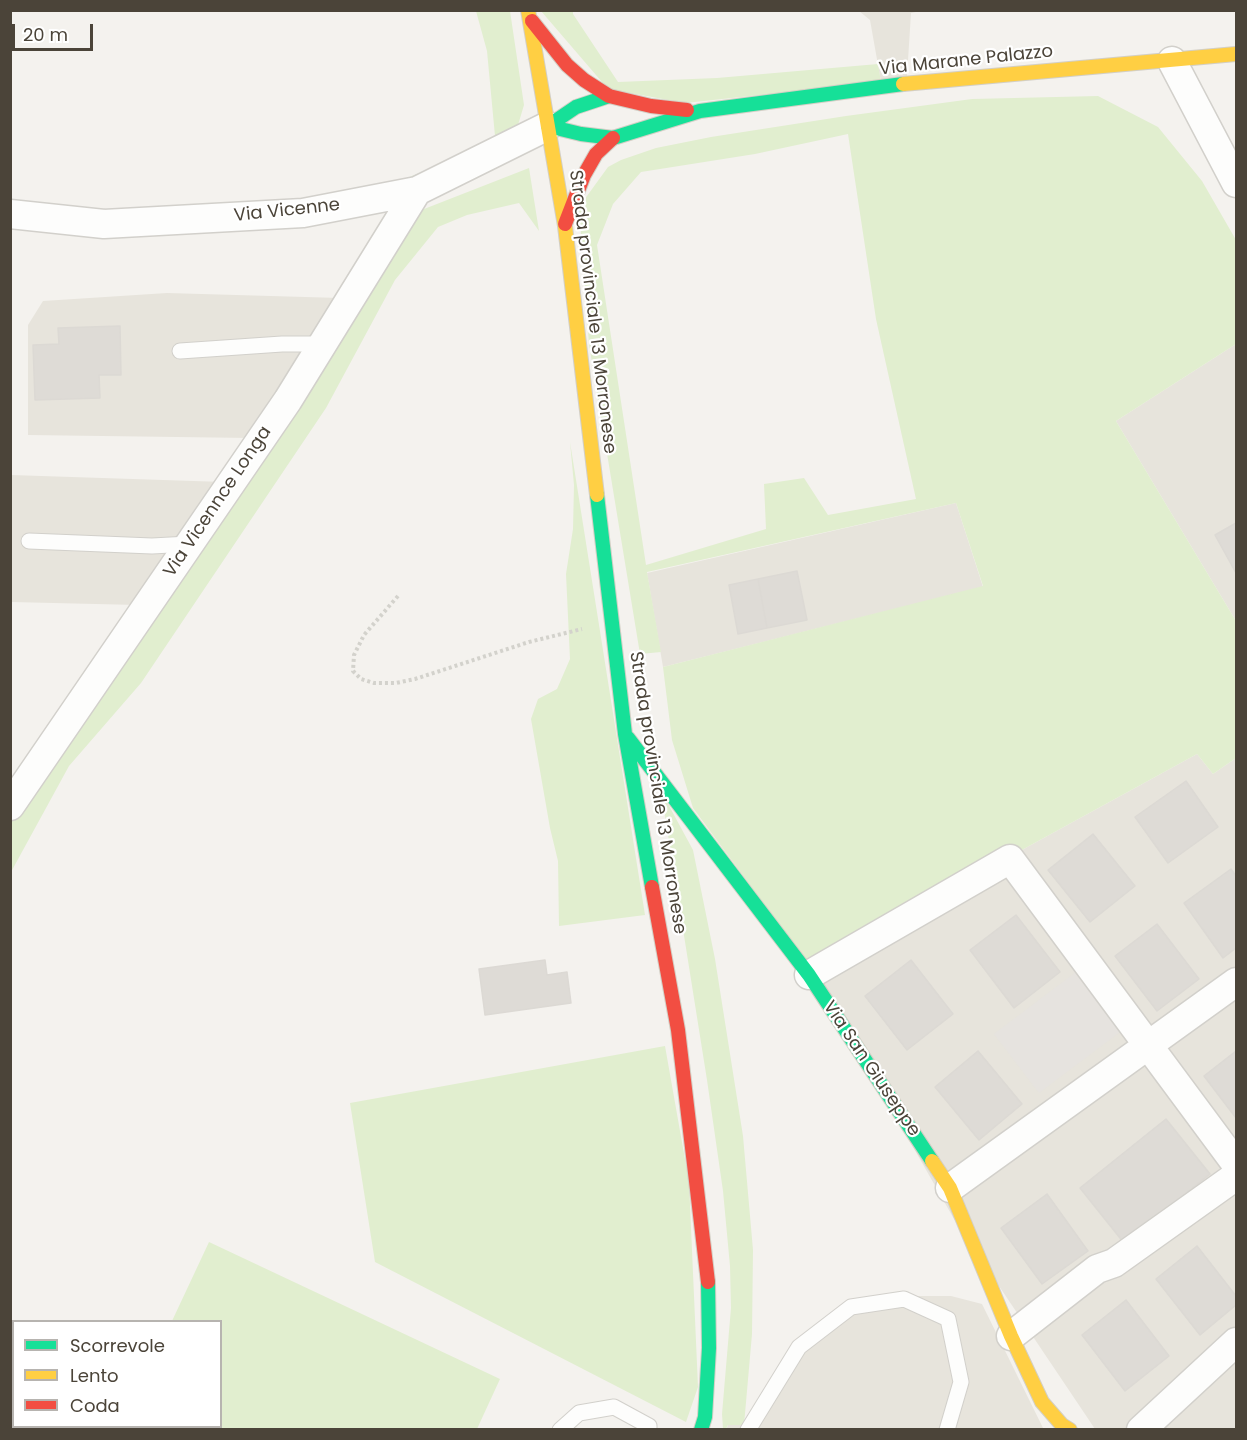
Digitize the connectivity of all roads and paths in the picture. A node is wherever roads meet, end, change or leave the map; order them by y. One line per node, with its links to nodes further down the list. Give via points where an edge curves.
1 (528, 14): 4 (main road, Via Marane Palazzo, via 567,65); 6 (main road, Strada provinciale 13 Morronese)
2 (1236, 54): 3 (main road, Via Marane Palazzo)
3 (1172, 61): 5 (main road, Via Marane Palazzo, via 933,80); 8 (street)
4 (609, 96): 5 (main road, Via Marane Palazzo, via 651,106); 6 (main road, via 576,107)
5 (700, 111): 7 (main road, Via Marane Palazzo)
6 (548, 126): 7 (main road, Via Marane Palazzo); 9 (street, Via Vicenne); 11 (main road, Strada provinciale 13 Morronese)
7 (613, 138): 11 (main road, Via Marane Palazzo, via 596,154 584,175)
8 (1236, 183)
9 (417, 191): 10 (street, Via Vicenne, via 303,213 128,223); 12 (street, Via Vicennce Longa)
10 (10, 214)
11 (565, 226): 17 (main road, Strada provinciale 13 Morronese)
12 (323, 344): 13 (lane); 15 (street, Via Vicennce Longa)
13 (180, 351)
14 (29, 542): 15 (lane)
15 (189, 544): 19 (street, Via Vicennce Longa)
16 (398, 596): 17 (path, via 364,636 354,655 353,671 361,679 396,683 415,679 529,642)
17 (612, 621): 18 (main road, Strada provinciale 13 Morronese)
18 (625, 734): 20 (main road, Via San Giuseppe); 31 (main road, Strada provinciale 13 Morronese, via 678,1030 708,1276 709,1348 705,1417)
19 (10, 806)
20 (809, 975): 22 (street, via 1010,859); 25 (main road, Via San Giuseppe)
21 (1236, 982): 22 (street)
22 (1148, 1046): 23 (street); 25 (street)
23 (1236, 1164)
24 (1236, 1176): 26 (street, via 1114,1263 1097,1269)
25 (950, 1188): 26 (main road, Via San Giuseppe)
26 (1011, 1336): 28 (main road, Via San Giuseppe, via 1042,1402)
27 (1236, 1342): 34 (street)
28 (1065, 1428)
29 (560, 1430): 30 (lane, via 579,1413 614,1407)
30 (650, 1430)
31 (700, 1430)
32 (748, 1430): 33 (lane, via 799,1347 851,1307 904,1299 948,1319 961,1383)
33 (947, 1430)
34 (1141, 1430)

